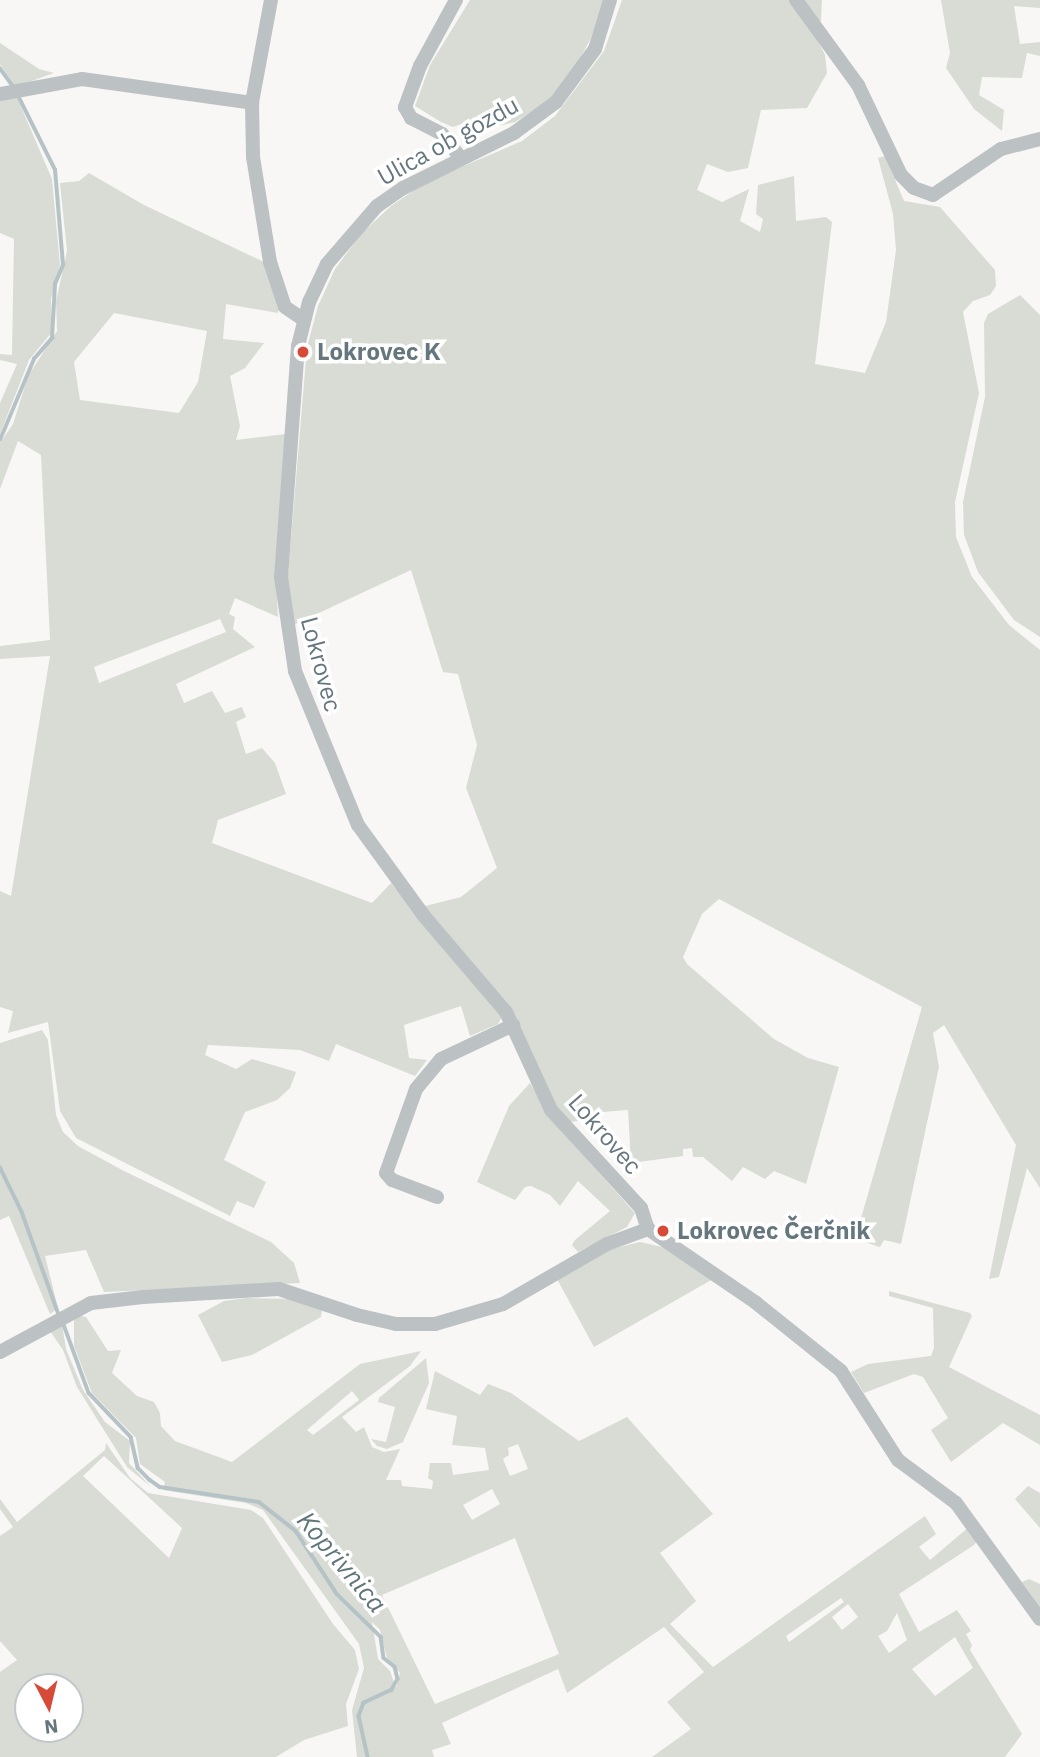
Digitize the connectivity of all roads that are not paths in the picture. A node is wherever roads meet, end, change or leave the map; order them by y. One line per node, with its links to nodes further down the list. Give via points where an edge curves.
1 (271, 0): 6 (street)
2 (456, 0): 8 (street, via 419,66 405,107 411,118 442,134)
3 (610, 0): 8 (street, Ulica ob gozdu, via 594,49 556,103 514,133)
4 (796, 0): 7 (street, via 858,85 901,175 914,188 933,195 1001,149)
5 (0, 94): 6 (street, via 82,79)
6 (253, 103): 9 (street, via 253,157 267,249 285,307)
7 (1040, 139)
8 (460, 158): 9 (street, Ulica ob gozdu, via 377,206 327,264)
9 (304, 320): 10 (street, Ulica ob gozdu, via 298,346)
10 (284, 530): 11 (street, Lokrovec, via 281,577 286,637 302,693 338,784 358,825 388,867 455,955 492,992)
11 (513, 1025): 12 (street, via 441,1059 416,1089 386,1172 392,1181); 13 (street, Lokrovec, via 551,1110 640,1208)
12 (437, 1197)
13 (648, 1229): 14 (street, via 607,1244 503,1304 435,1324 396,1324 279,1289 111,1299 64,1317); 15 (street, via 755,1302 841,1371 898,1460 956,1503)
14 (0, 1352)
15 (1040, 1619)

